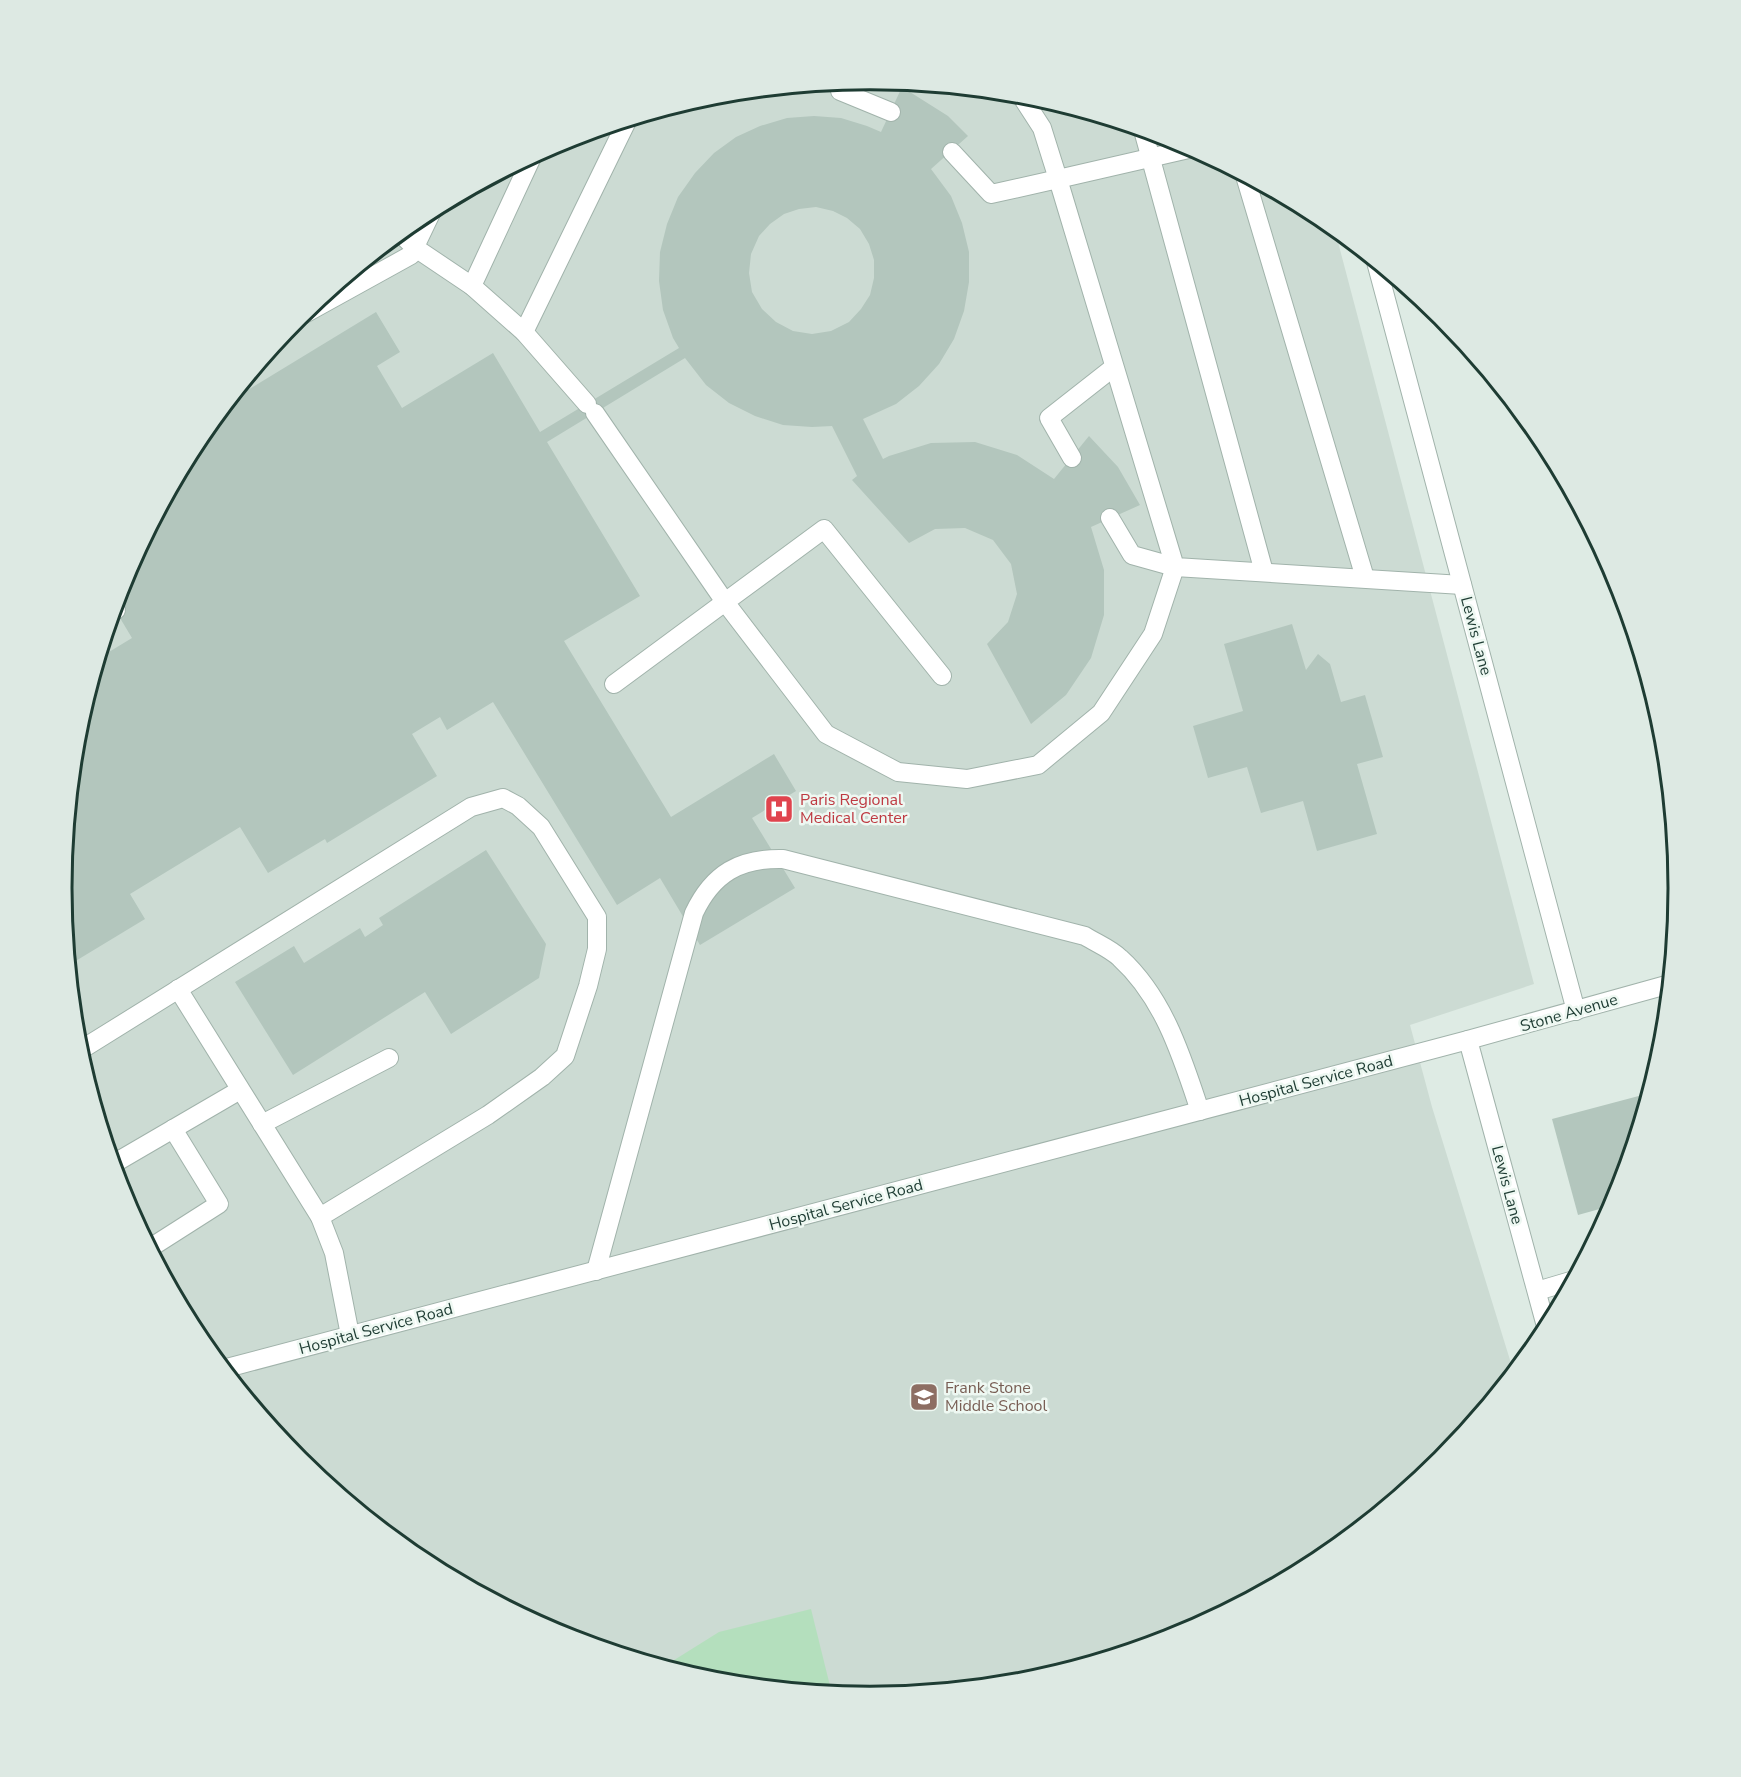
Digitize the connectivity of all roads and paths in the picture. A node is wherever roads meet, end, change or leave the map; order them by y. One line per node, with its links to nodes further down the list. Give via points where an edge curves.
1 (840, 91): 3 (street)
2 (1027, 105): 10 (street, via 1042,128)
3 (891, 112)
4 (623, 129): 18 (street)
5 (1146, 139): 8 (street)
6 (1177, 151): 8 (street)
7 (952, 152): 10 (street, via 991,194)
8 (1152, 157): 10 (street); 23 (street)
9 (527, 168): 16 (street)
10 (1058, 179): 19 (street)
11 (1248, 185): 24 (street)
12 (424, 227): 14 (street)
13 (406, 239): 14 (street)
14 (414, 247): 16 (street); 17 (street, via 411,255)
15 (1379, 273): 25 (street, Lewis Lane)
16 (472, 286): 18 (street)
17 (334, 298)
18 (524, 332): 26 (street, via 591,409)
19 (1114, 367): 20 (street, via 1049,418); 22 (street)
20 (1072, 458)
21 (1110, 518): 22 (street, via 1132,555)
22 (1175, 567): 23 (street); 26 (street, via 1153,634 1101,712 1038,765 967,778 898,772 826,734)
23 (1264, 572): 24 (street)
24 (1365, 578): 25 (street)
25 (1462, 585): 31 (street, Lewis Lane)
26 (725, 602): 27 (street, via 824,529); 28 (street)
27 (942, 676)
28 (614, 684)
29 (1663, 986): 31 (street, Stone Avenue)
30 (178, 989): 33 (street); 35 (street); 40 (street, via 471,807 503,798 541,827 597,917 597,949 565,1056 488,1115)
31 (1576, 1011): 32 (street, Stone Avenue)
32 (1468, 1041): 36 (street, Hospital Service Road); 44 (street, Lewis Lane)
33 (87, 1046)
34 (389, 1058): 37 (street)
35 (240, 1090): 37 (street); 38 (street)
36 (1200, 1112): 42 (street, Hospital Service Road); 42 (street, via 1179,1049 1159,1007 1119,956 1085,936 783,859 762,858 737,865 718,877 694,913)
37 (262, 1124): 40 (street)
38 (173, 1129): 39 (street); 41 (street, via 219,1204)
39 (120, 1160)
40 (320, 1217): 46 (street, via 334,1254)
41 (155, 1245)
42 (596, 1271): 46 (street, Hospital Service Road)
43 (1565, 1283): 44 (street)
44 (1536, 1291): 45 (street, Lewis Lane)
45 (1544, 1317)
46 (350, 1335): 47 (street, Hospital Service Road)
47 (231, 1367)

